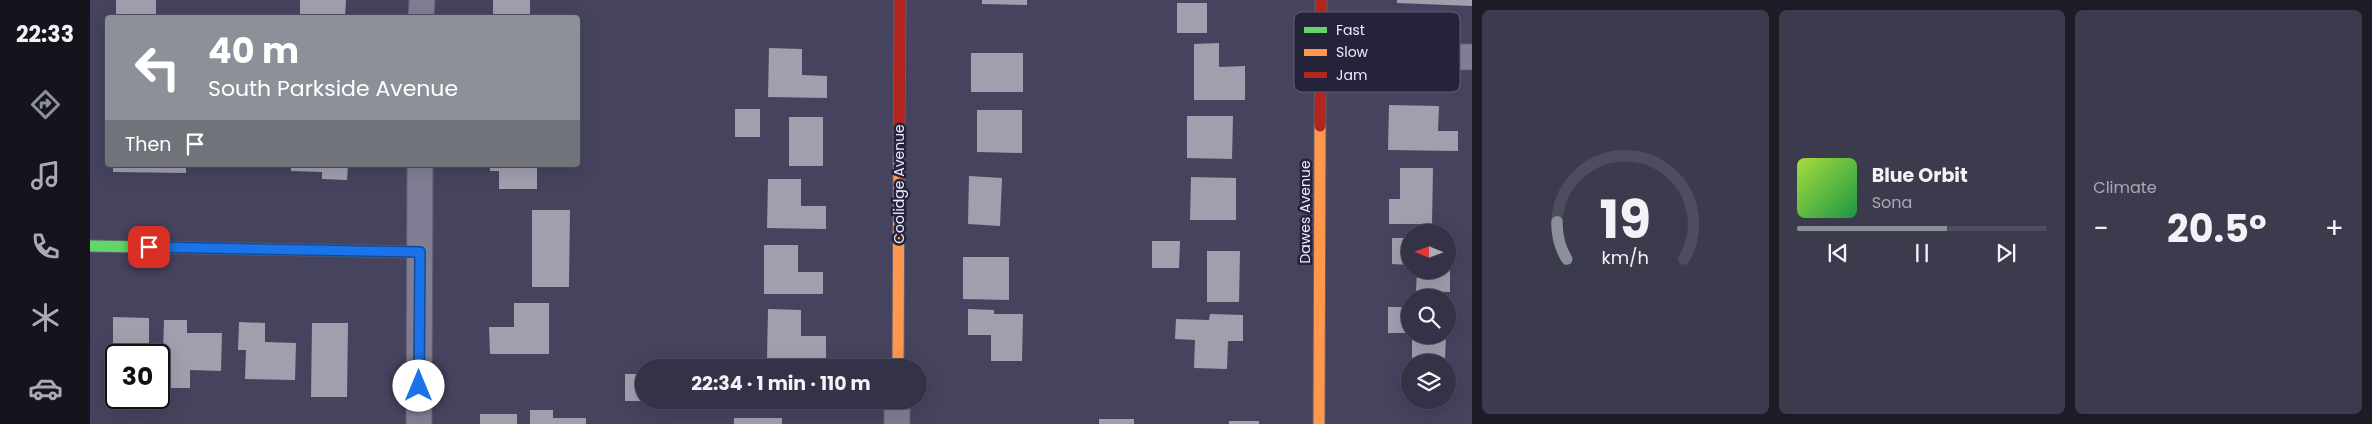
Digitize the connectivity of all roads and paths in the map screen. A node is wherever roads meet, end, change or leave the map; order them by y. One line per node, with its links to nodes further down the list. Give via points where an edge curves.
1 (422, 0): 3 (street)
2 (900, 0): 8 (street, Coolidge Avenue)
3 (421, 15)
4 (1321, 92): 12 (street, Dawes Avenue)
5 (420, 167): 7 (street)
6 (90, 246): 7 (street)
7 (420, 252): 10 (street)
8 (898, 359)
9 (897, 409): 11 (street)
10 (418, 424)
11 (897, 424)
12 (1319, 424)

